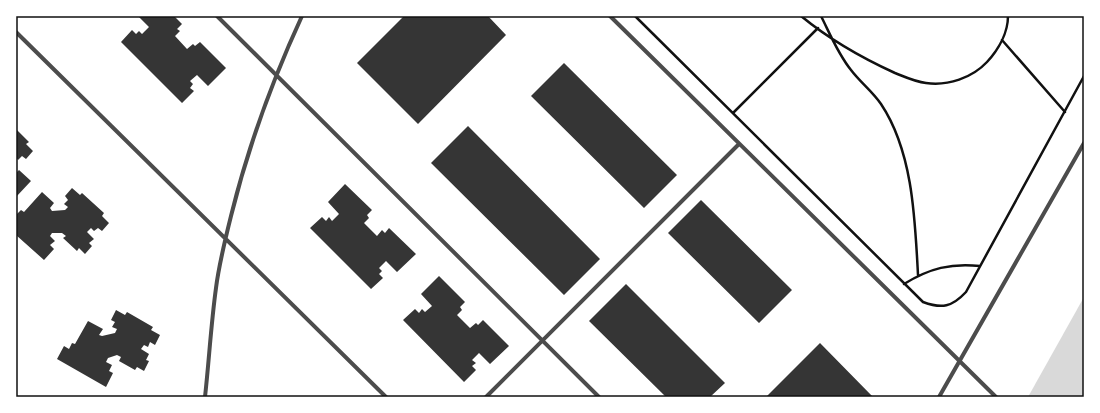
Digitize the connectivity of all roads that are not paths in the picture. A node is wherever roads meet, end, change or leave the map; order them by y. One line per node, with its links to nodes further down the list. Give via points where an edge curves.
1 (217, 16): 5 (street)
2 (302, 16): 5 (street)
3 (610, 16): 7 (street)
4 (16, 32): 8 (street)
5 (276, 75): 8 (street, via 252,140); 9 (street)
6 (1084, 143): 10 (street)
7 (739, 144): 9 (street); 10 (street)
8 (225, 238): 11 (street, via 216,287); 12 (street)
9 (542, 340): 13 (street); 14 (street)
10 (960, 361): 15 (street); 16 (street)
11 (205, 397)
12 (386, 397)
13 (486, 397)
14 (599, 397)
15 (939, 397)
16 (996, 397)

